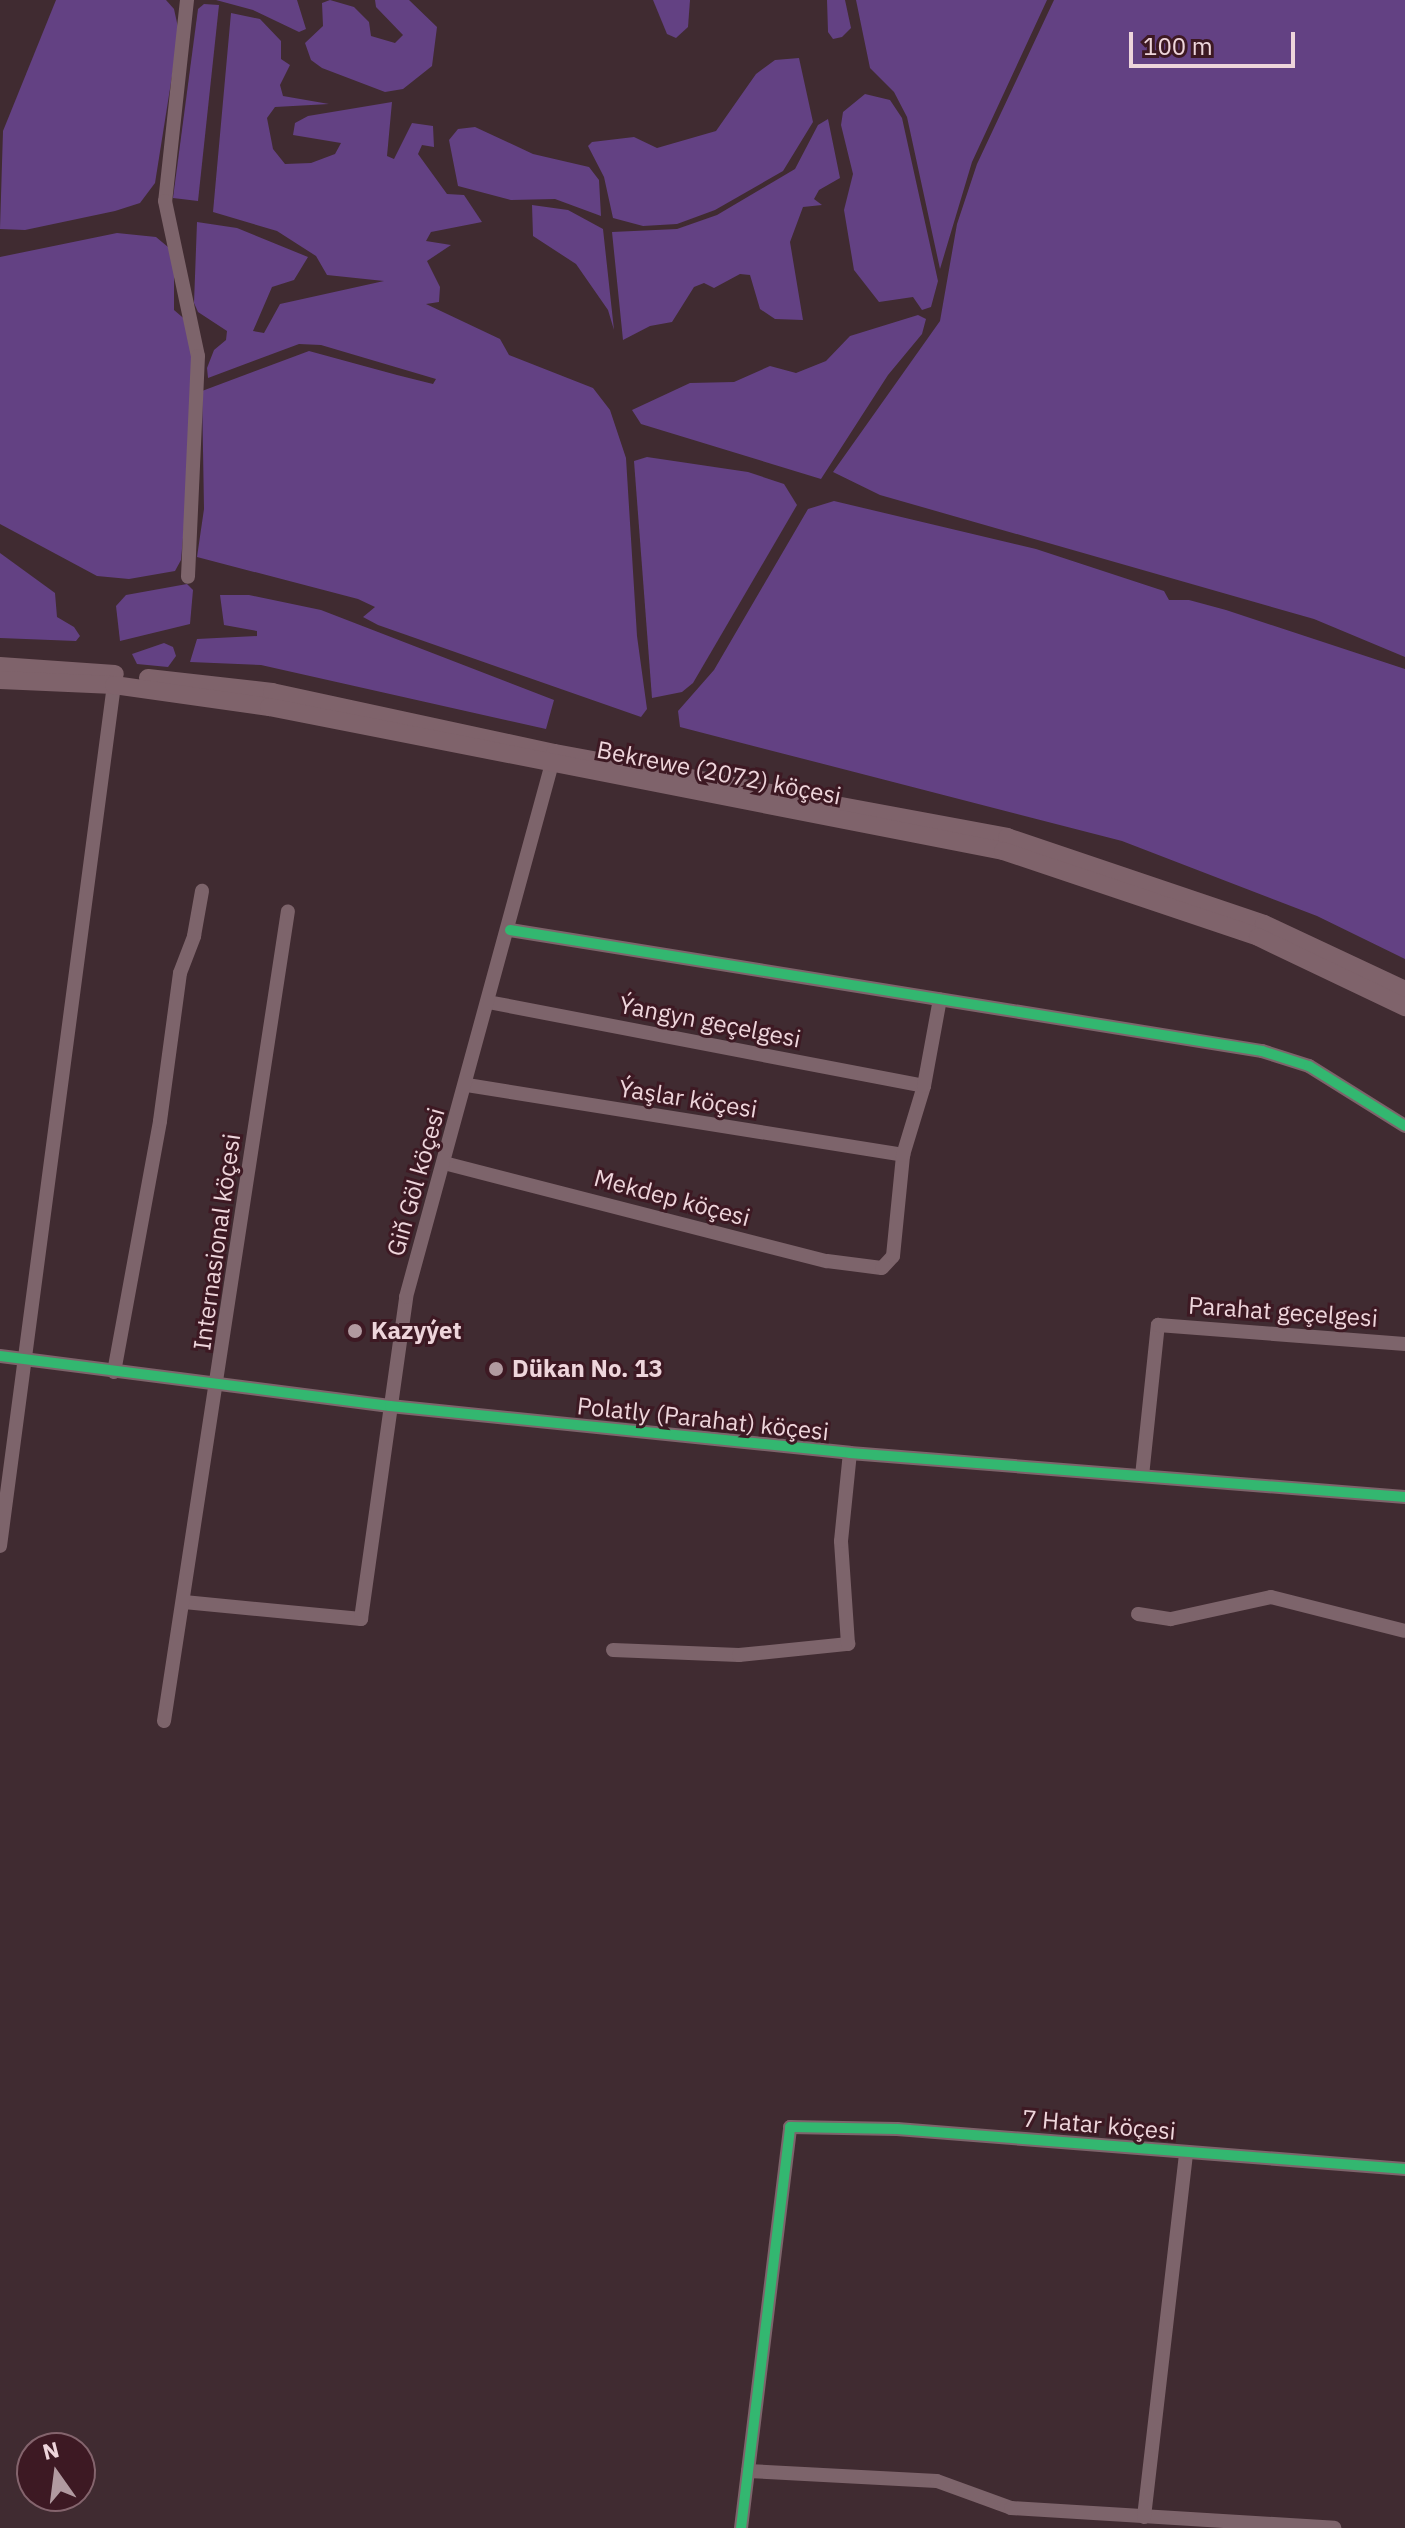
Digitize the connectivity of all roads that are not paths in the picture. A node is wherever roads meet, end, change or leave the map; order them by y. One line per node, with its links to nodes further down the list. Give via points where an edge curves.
1 (187, 0): 2 (street, via 165,201 198,356)
2 (188, 577)
3 (0, 666): 6 (main road, Bekrewe (2072) köçesi, via 43,666 272,692)
4 (0, 680): 5 (main road, Bekrewe (2072) köçesi)
5 (114, 685): 6 (main road, Bekrewe (2072) köçesi, via 269,707); 21 (street)
6 (553, 760): 9 (street, Giň Göl köçesi); 10 (main road, Bekrewe (2072) köçesi, via 1007,837 1264,924); 13 (main road, Bekrewe (2072) köçesi, via 1003,851 1258,937)
7 (202, 891): 22 (street, via 180,973 160,1121)
8 (288, 911): 23 (street, Internasional köçesi)
9 (510, 930): 11 (street); 12 (street, Giň Göl köçesi)
10 (1405, 990)
11 (940, 999): 15 (street); 16 (street, via 1286,1057 1350,1088)
12 (488, 1002): 14 (street, Giň Göl köçesi); 15 (street, Ýangyn geçelgesi)
13 (1405, 1007)
14 (467, 1085): 17 (street, Ýaşlar köçesi); 18 (street, Giň Göl köçesi)
15 (924, 1086): 17 (street)
16 (1405, 1126)
17 (903, 1155): 18 (street, Mekdep köçesi, via 889,1266 854,1267)
18 (444, 1163): 24 (street, Giň Göl köçesi, via 406,1297)
19 (1405, 1344): 26 (street, Parahat geçelgesi, via 1158,1325)
20 (0, 1356): 21 (street, Polatly (Parahat) köçesi)
21 (23, 1359): 22 (street, Polatly (Parahat) köçesi); 28 (street)
22 (114, 1372): 23 (street, Polatly (Parahat) köçesi)
23 (218, 1385): 24 (street, Polatly (Parahat) köçesi); 29 (street, Internasional köçesi)
24 (390, 1406): 25 (street, Polatly (Parahat) köçesi); 29 (street, Giň Göl köçesi, via 361,1619)
25 (850, 1453): 26 (street, Polatly (Parahat) köçesi); 32 (street, via 841,1541 848,1644 739,1655)
26 (1142, 1476): 27 (street, Polatly (Parahat) köçesi)
27 (1405, 1497)
28 (0, 1546)
29 (184, 1602): 33 (street, Internasional köçesi)
30 (1138, 1614): 31 (street, via 1171,1619 1271,1597)
31 (1405, 1631)
32 (613, 1650)
33 (164, 1721)
34 (1186, 2152): 35 (street, 7 Hatar köçesi); 36 (street, 7 Hatar köçesi, via 897,2129 790,2127); 37 (street)
35 (1405, 2169)
36 (748, 2471): 37 (street, via 937,2481 1011,2508); 38 (street)
37 (1144, 2517): 39 (street)
38 (741, 2528)
39 (1334, 2528)

